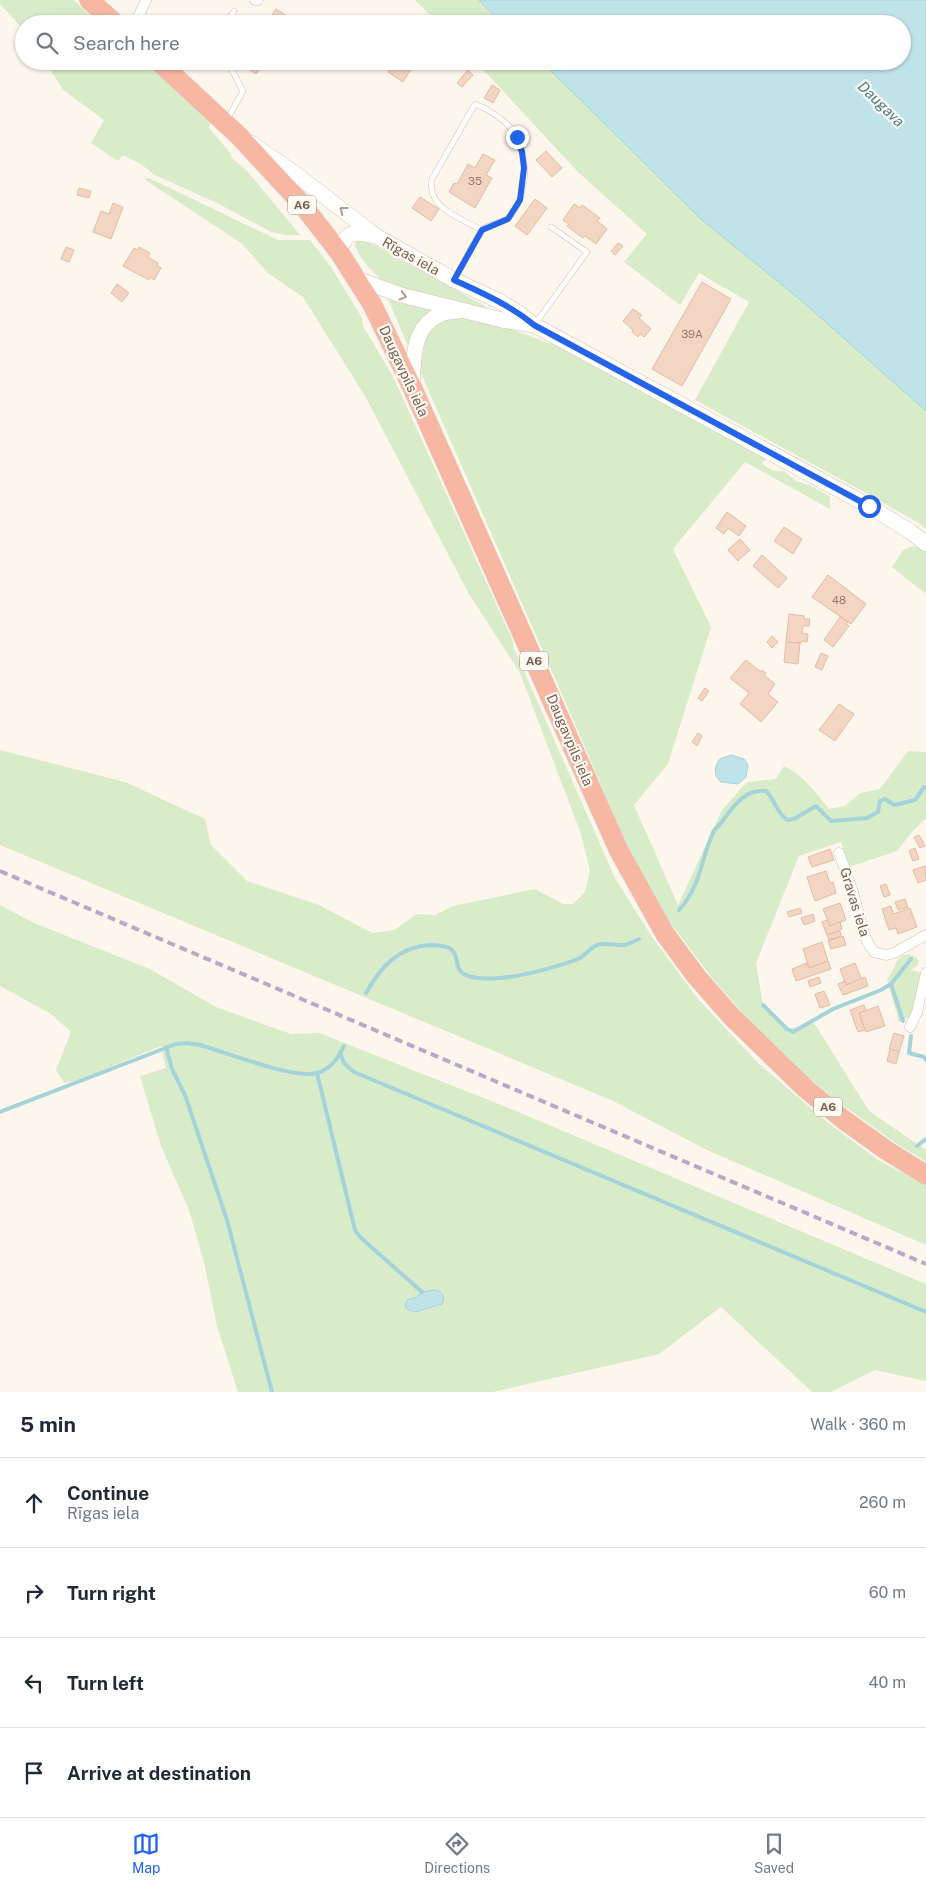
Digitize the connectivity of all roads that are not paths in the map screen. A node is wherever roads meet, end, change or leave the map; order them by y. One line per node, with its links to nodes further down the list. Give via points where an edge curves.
1 (89, 0): 4 (highway)
2 (146, 0): 5 (street)
3 (234, 11): 6 (lane)
4 (106, 15)
5 (139, 15)
6 (232, 15)
7 (168, 70): 9 (highway, Rīgas iela / A6)
8 (232, 70): 9 (lane, via 243,91)
9 (225, 123): 10 (highway, Rīgas iela / A6)
10 (239, 136): 13 (main road, Rīgas iela, one-way to 10, via 290,170); 14 (highway, Daugavpils iela / A6, via 301,203)
11 (551, 227): 18 (lane, via 587,252)
12 (482, 230): 12 (lane, via 501,223 513,213 522,193 524,168 521,145 514,131 495,113 475,104 432,179 431,188 440,206); 16 (lane)
13 (376, 236): 14 (main road, via 352,233 343,240); 16 (main road, Rīgas iela)
14 (338, 252): 15 (highway, Daugavpils iela / A6)
15 (357, 280): 17 (main road, one-way to 17, via 401,296); 19 (highway, Daugavpils iela / A6, via 376,311)
16 (454, 280): 18 (main road, Rīgas iela, via 513,309)
17 (464, 310): 18 (main road); 19 (main road, via 440,314 421,331 415,346)
18 (534, 325): 20 (main road, Rīgas iela, via 869,506)
19 (412, 387): 25 (highway, Daugavpils iela / A6, via 619,851 665,934 731,1016 806,1089 844,1120)
20 (926, 544)
21 (839, 854): 22 (street, Gravas iela, via 871,948 879,954 890,954)
22 (926, 935)
23 (926, 972): 24 (street, via 917,1012)
24 (910, 1027)
25 (926, 1175)

